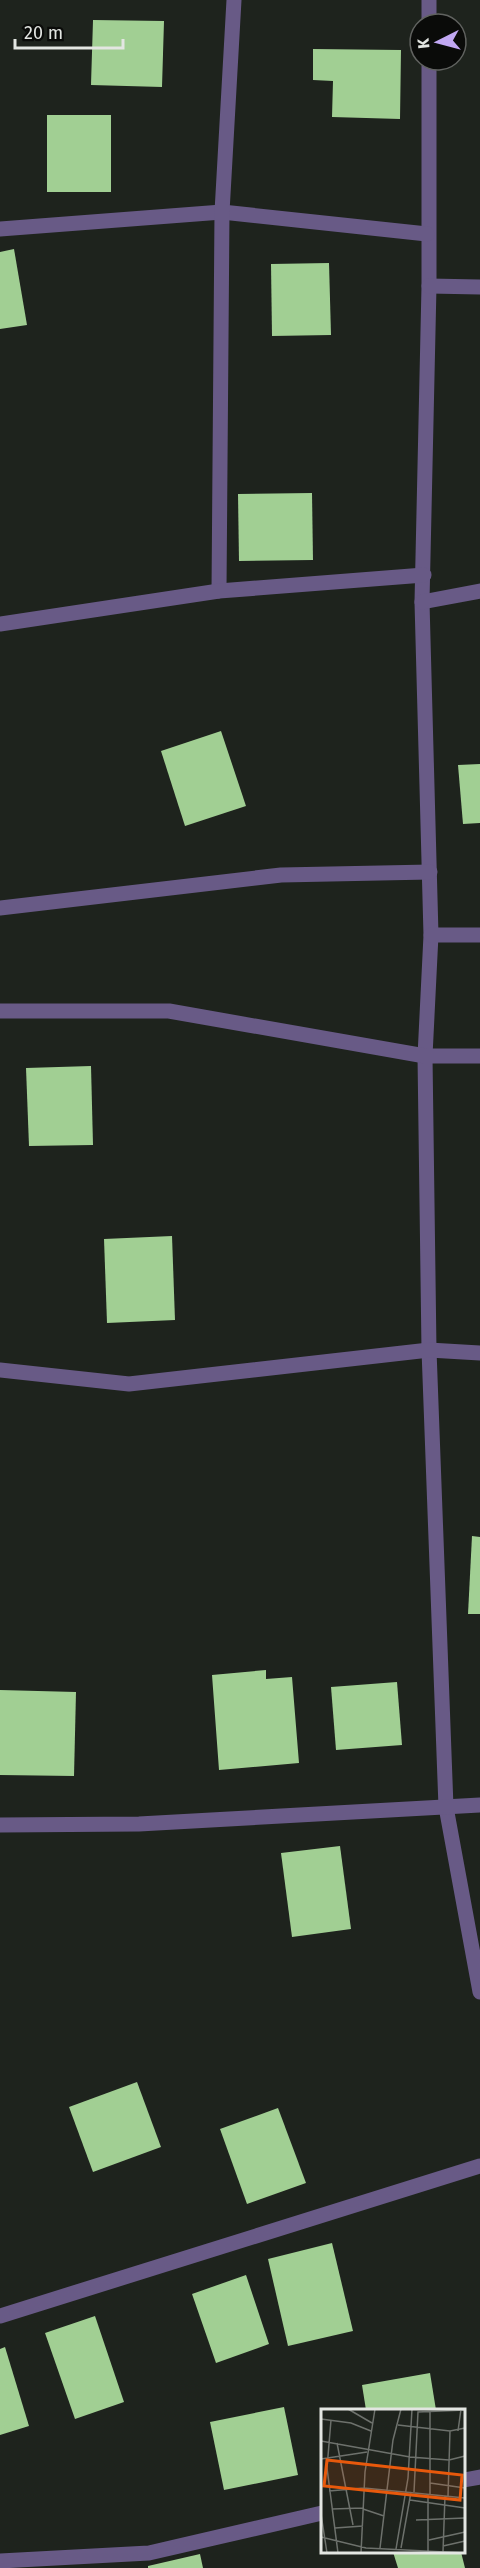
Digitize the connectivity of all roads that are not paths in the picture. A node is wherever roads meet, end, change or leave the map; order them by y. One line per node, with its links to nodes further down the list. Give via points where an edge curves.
1 (234, 0): 3 (street)
2 (429, 72): 5 (street)
3 (222, 212): 4 (street); 5 (street); 9 (street)
4 (0, 229)
5 (427, 234): 6 (street)
6 (429, 286): 7 (street); 8 (street)
7 (480, 287)
8 (424, 575): 9 (street); 11 (street)
9 (219, 591): 12 (street)
10 (480, 591): 11 (street)
11 (422, 602): 13 (street)
12 (0, 624)
13 (430, 872): 14 (street, via 281,874); 15 (street)
14 (0, 908)
15 (431, 935): 16 (street); 18 (street)
16 (480, 935)
17 (0, 1011): 18 (street, via 169,1011)
18 (425, 1056): 19 (street); 20 (street)
19 (480, 1056)
20 (429, 1350): 21 (street); 22 (street, via 129,1384); 24 (street)
21 (480, 1353)
22 (0, 1370)
23 (480, 1805): 24 (street)
24 (446, 1807): 25 (street, via 139,1824); 26 (street)
25 (0, 1825)
26 (480, 1992)
27 (480, 2166): 28 (street)
28 (0, 2316)
29 (480, 2477): 30 (street)
30 (465, 2481)
31 (321, 2513): 32 (street, via 149,2553)
32 (0, 2561)

